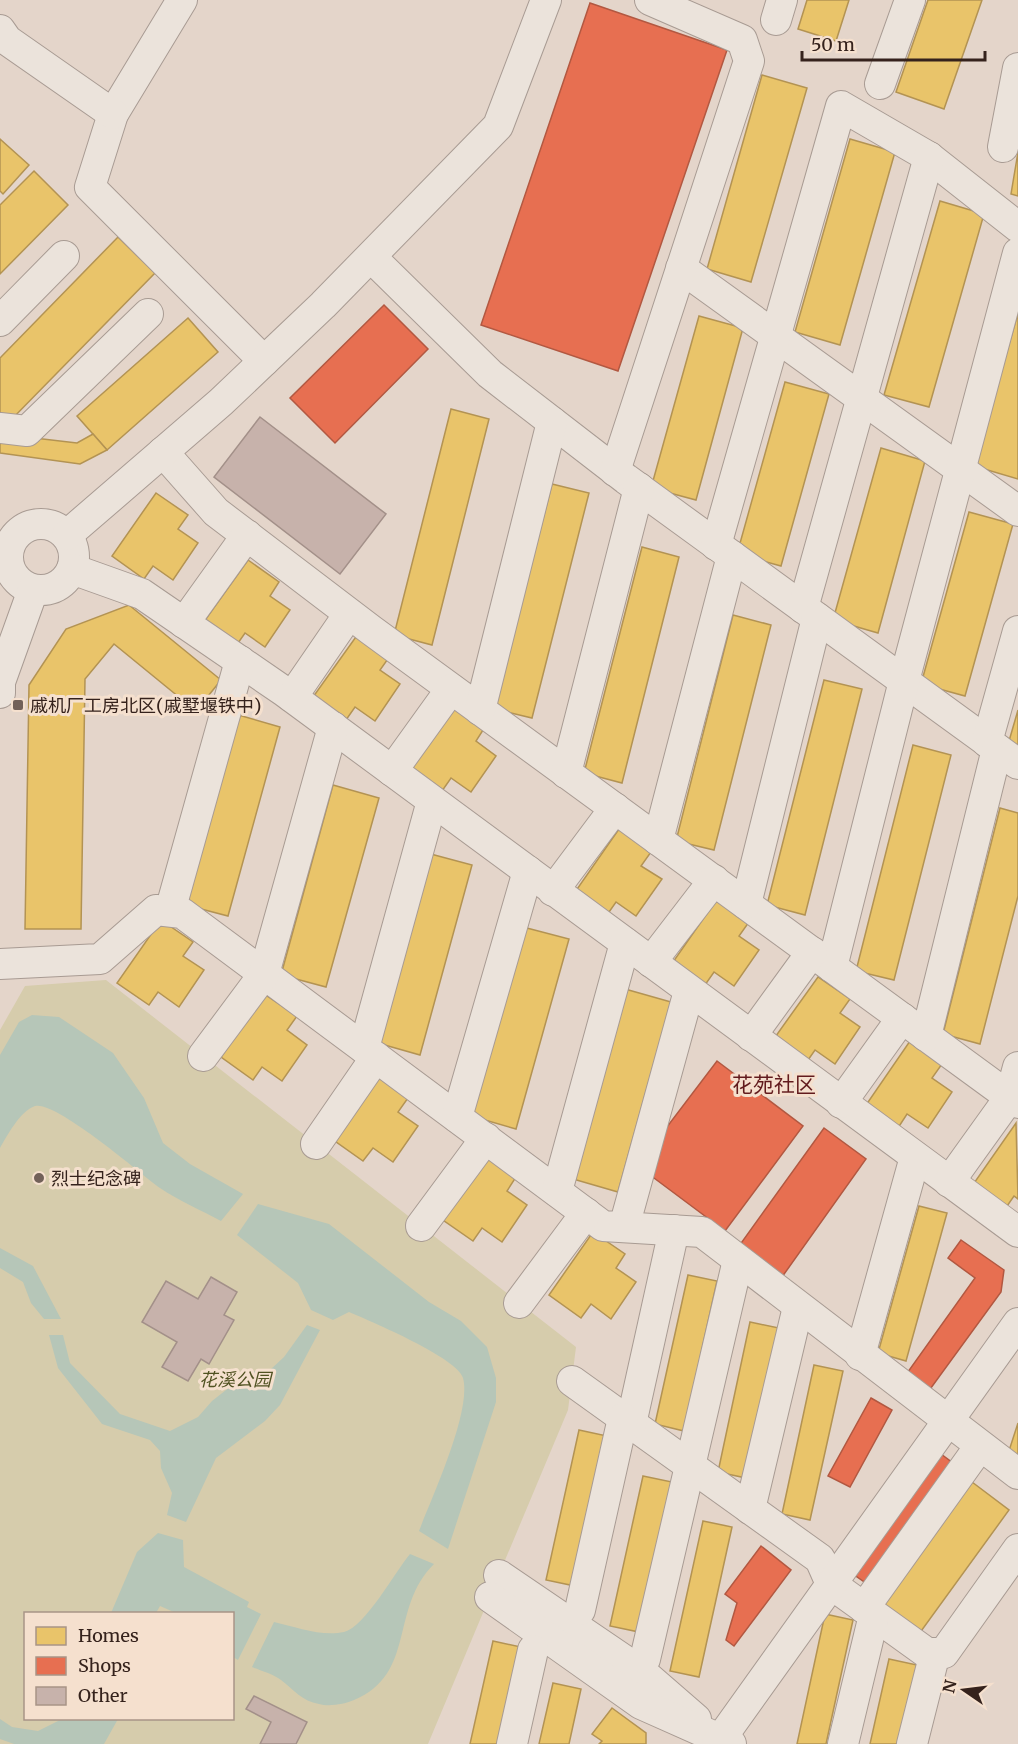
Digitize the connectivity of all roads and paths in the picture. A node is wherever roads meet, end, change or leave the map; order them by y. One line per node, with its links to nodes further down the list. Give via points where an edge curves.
1 (182, 0): 8 (street)
2 (546, 0): 14 (street, via 498,126)
3 (650, 0): 15 (street, via 742,40 749,61)
4 (910, 0): 7 (street)
5 (0, 30): 8 (street, via 7,40)
6 (1018, 68): 9 (street)
7 (880, 84)
8 (113, 114): 19 (street, via 90,187)
9 (1003, 147)
10 (929, 157): 11 (street); 18 (street, via 841,106); 20 (street)
11 (1018, 226)
12 (1018, 253): 24 (street)
13 (64, 256): 17 (street)
14 (371, 257): 19 (street); 21 (street, via 490,374)
15 (681, 268): 18 (street); 25 (street)
16 (148, 314): 22 (street, via 27,431)
17 (0, 321)
18 (775, 336): 20 (street); 31 (street)
19 (264, 361): 23 (street)
20 (862, 398): 24 (street); 34 (street)
21 (552, 422): 25 (street); 43 (street)
22 (0, 428)
23 (163, 452): 28 (street); 29 (street, via 216,512)
24 (959, 468): 27 (street); 39 (street)
25 (615, 471): 26 (street)
26 (639, 488): 31 (street); 47 (street)
27 (1018, 510)
28 (67, 536): 30 (street, via 47,524 32,524); 32 (street, via 72,546)
29 (247, 536): 35 (street); 36 (street)
30 (5, 539): 33 (street, via 10,572 19,583)
31 (724, 550): 34 (street); 50 (street)
32 (72, 569): 33 (street, via 56,587); 36 (street, via 142,594)
33 (33, 590): 41 (street, via 0,682)
34 (810, 613): 39 (street); 54 (street)
35 (349, 614): 40 (street); 42 (street)
36 (184, 623): 38 (street)
37 (1018, 631): 45 (street)
38 (240, 661): 42 (street); 55 (street)
39 (904, 681): 45 (street); 57 (street)
40 (451, 688): 43 (street); 46 (street)
41 (0, 693)
42 (292, 697): 44 (street)
43 (480, 710): 47 (street)
44 (333, 727): 46 (street); 60 (street)
45 (1001, 752): 64 (street)
46 (392, 771): 48 (street)
47 (566, 772): 49 (street)
48 (432, 801): 51 (street); 65 (street)
49 (615, 808): 50 (street); 53 (street)
50 (658, 840): 52 (street)
51 (528, 871): 53 (street); 70 (street)
52 (714, 880): 54 (street); 58 (street)
53 (553, 891): 56 (street)
54 (746, 904): 57 (street)
55 (170, 911): 59 (street, via 156,910 100,959); 60 (street, via 182,913)
56 (625, 944): 58 (street); 75 (street)
57 (822, 960): 62 (street); 63 (street)
58 (651, 962): 61 (street)
59 (0, 964)
60 (264, 974): 65 (street); 66 (street)
61 (689, 991): 63 (street); 78 (street)
62 (902, 1018): 64 (street); 69 (street)
63 (751, 1036): 69 (street)
64 (926, 1036): 68 (street)
65 (370, 1053): 70 (street); 72 (street)
66 (203, 1056)
67 (1018, 1067): 68 (street)
68 (1014, 1100): 74 (street)
69 (841, 1103): 73 (street)
70 (458, 1117): 71 (street)
71 (486, 1138): 75 (street); 77 (street)
72 (316, 1144)
73 (915, 1157): 74 (street); 85 (street)
74 (949, 1182): 80 (street)
75 (557, 1191): 76 (street)
76 (586, 1213): 78 (street, via 603,1226); 82 (street)
77 (421, 1226)
78 (624, 1227): 79 (street)
79 (674, 1230): 81 (street, via 702,1232); 87 (street)
80 (1018, 1232)
81 (738, 1260): 83 (street); 90 (street)
82 (519, 1303)
83 (798, 1307): 85 (street); 92 (street)
84 (1018, 1323): 88 (street)
85 (860, 1355): 88 (street)
86 (572, 1381): 87 (street)
87 (627, 1421): 90 (street); 96 (street)
88 (947, 1422): 89 (street); 94 (street)
89 (980, 1446): 91 (street); 97 (street)
90 (692, 1467): 92 (street); 100 (street)
91 (1018, 1474)
92 (750, 1509): 94 (street, via 820,1559)
93 (1018, 1549): 99 (street, via 944,1653)
94 (831, 1584): 97 (street); 101 (street)
95 (494, 1586): 101 (street, via 643,1673)
96 (580, 1610)
97 (869, 1611): 99 (street, via 927,1653); 103 (street)
98 (533, 1650): 102 (street)
99 (934, 1653): 104 (street)
100 (645, 1659)
101 (723, 1743)
102 (512, 1744)
103 (843, 1744)
104 (912, 1744)

